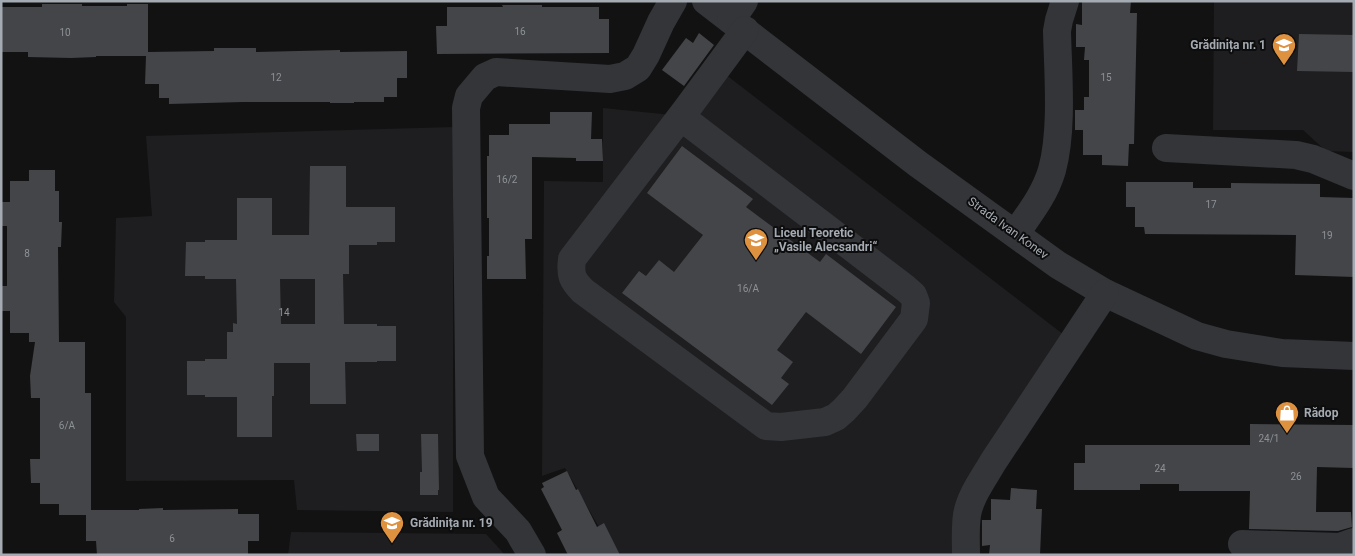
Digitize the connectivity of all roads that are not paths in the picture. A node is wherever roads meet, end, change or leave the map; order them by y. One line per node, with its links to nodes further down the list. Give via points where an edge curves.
1 (673, 1): 13 (street, via 638,68 625,76 610,79 496,72 485,77 469,96 466,108 470,456 486,497 518,531)
2 (706, 1): 4 (street, Strada Ivan Konev)
3 (1065, 1): 8 (street, via 1058,20 1056,153 1045,187)
4 (740, 17): 5 (street); 8 (street, Strada Ivan Konev, via 918,164)
5 (681, 117): 5 (street, via 572,259 571,274 575,283 766,426 825,422 836,417 855,398 914,319 916,303 913,295)
6 (1166, 148): 7 (street, via 1296,155)
7 (1354, 176)
8 (1016, 234): 9 (street, Strada Ivan Konev)
9 (1104, 293): 10 (street, Strada Ivan Konev, via 1197,336 1226,344 1282,353); 14 (street, via 976,491 967,516)
10 (1354, 356)
11 (1354, 542): 12 (street, via 1340,547)
12 (1242, 544)
13 (532, 555)
14 (966, 555)

